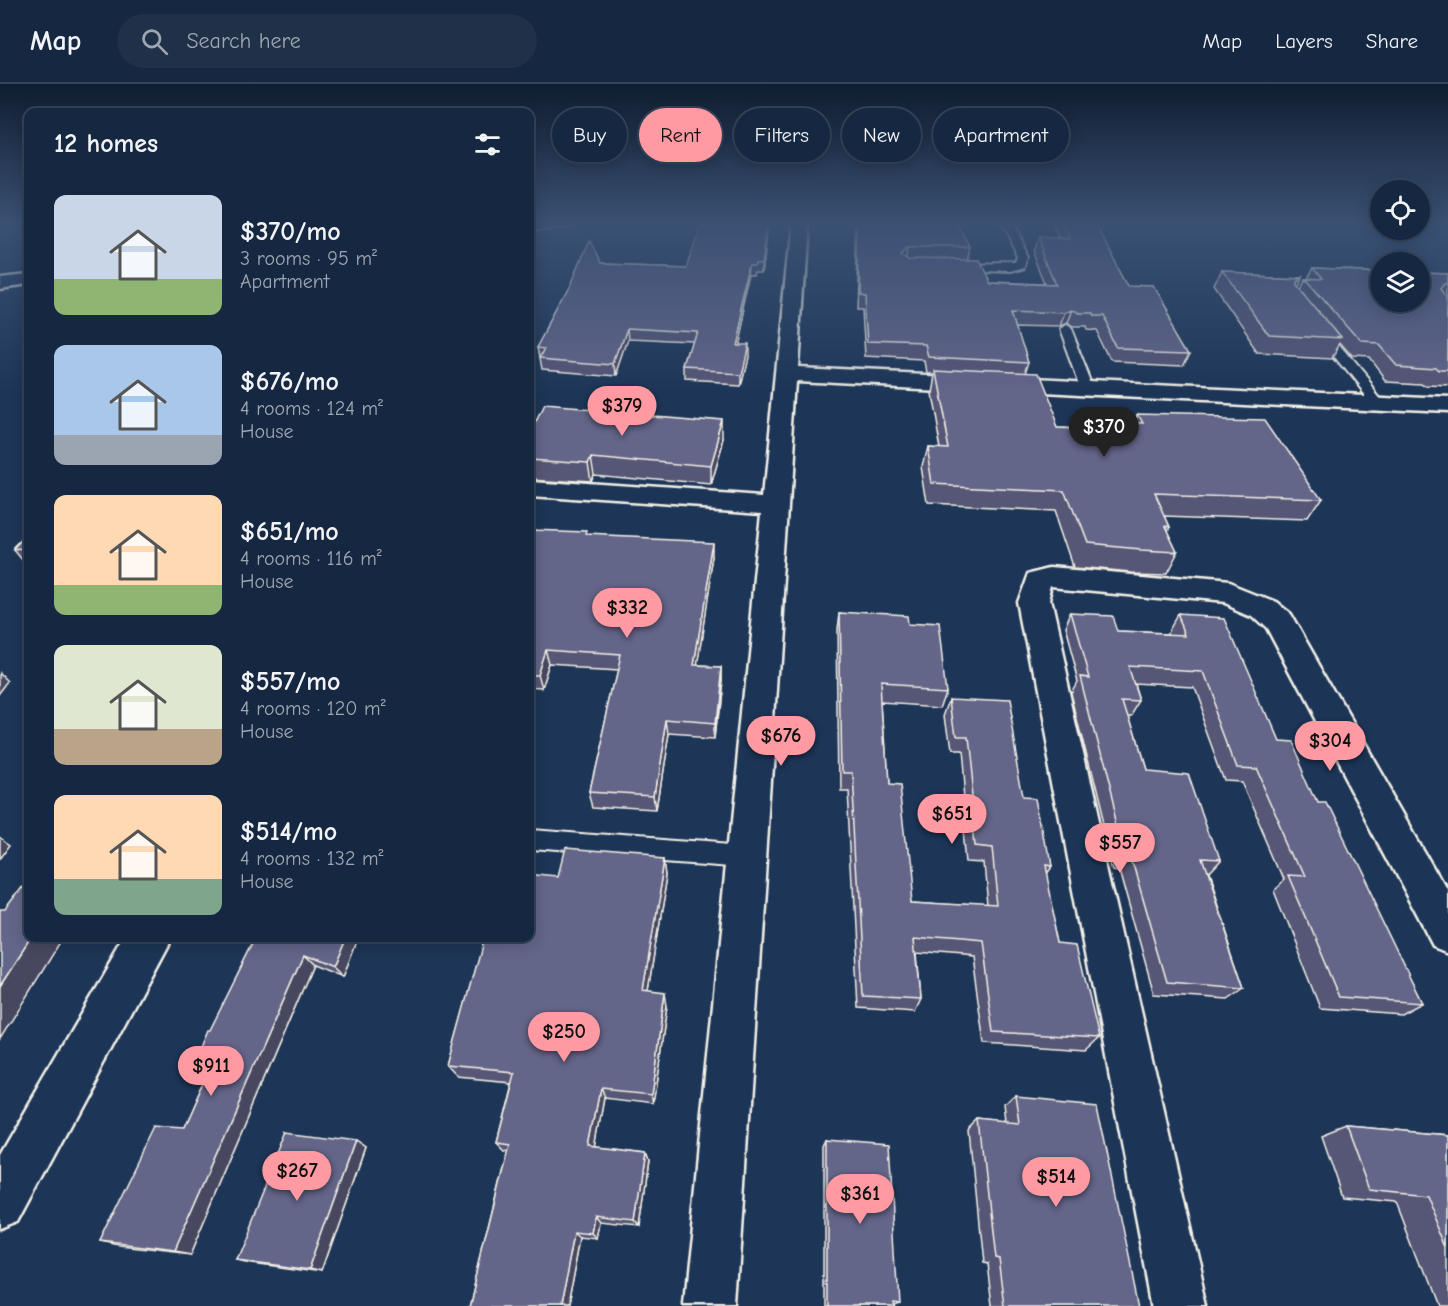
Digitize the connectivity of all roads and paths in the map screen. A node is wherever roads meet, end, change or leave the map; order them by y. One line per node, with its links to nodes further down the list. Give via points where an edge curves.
1 (24, 280): 3 (street)
2 (794, 280): 6 (street)
3 (0, 283)
4 (1313, 324): 8 (lane)
5 (1065, 330): 7 (lane)
6 (787, 374): 7 (street); 11 (street)
7 (1088, 389): 8 (street)
8 (1377, 402): 9 (street)
9 (1448, 406)
10 (534, 487): 11 (street)
11 (776, 504): 13 (street)
12 (534, 840): 13 (lane)
13 (746, 856): 17 (street)
14 (1448, 931): 18 (street, via 1278,622 1262,608 1228,593 1054,577 1040,580 1034,603)
15 (147, 942): 16 (street)
16 (0, 1204)
17 (710, 1306)
18 (1181, 1306)

